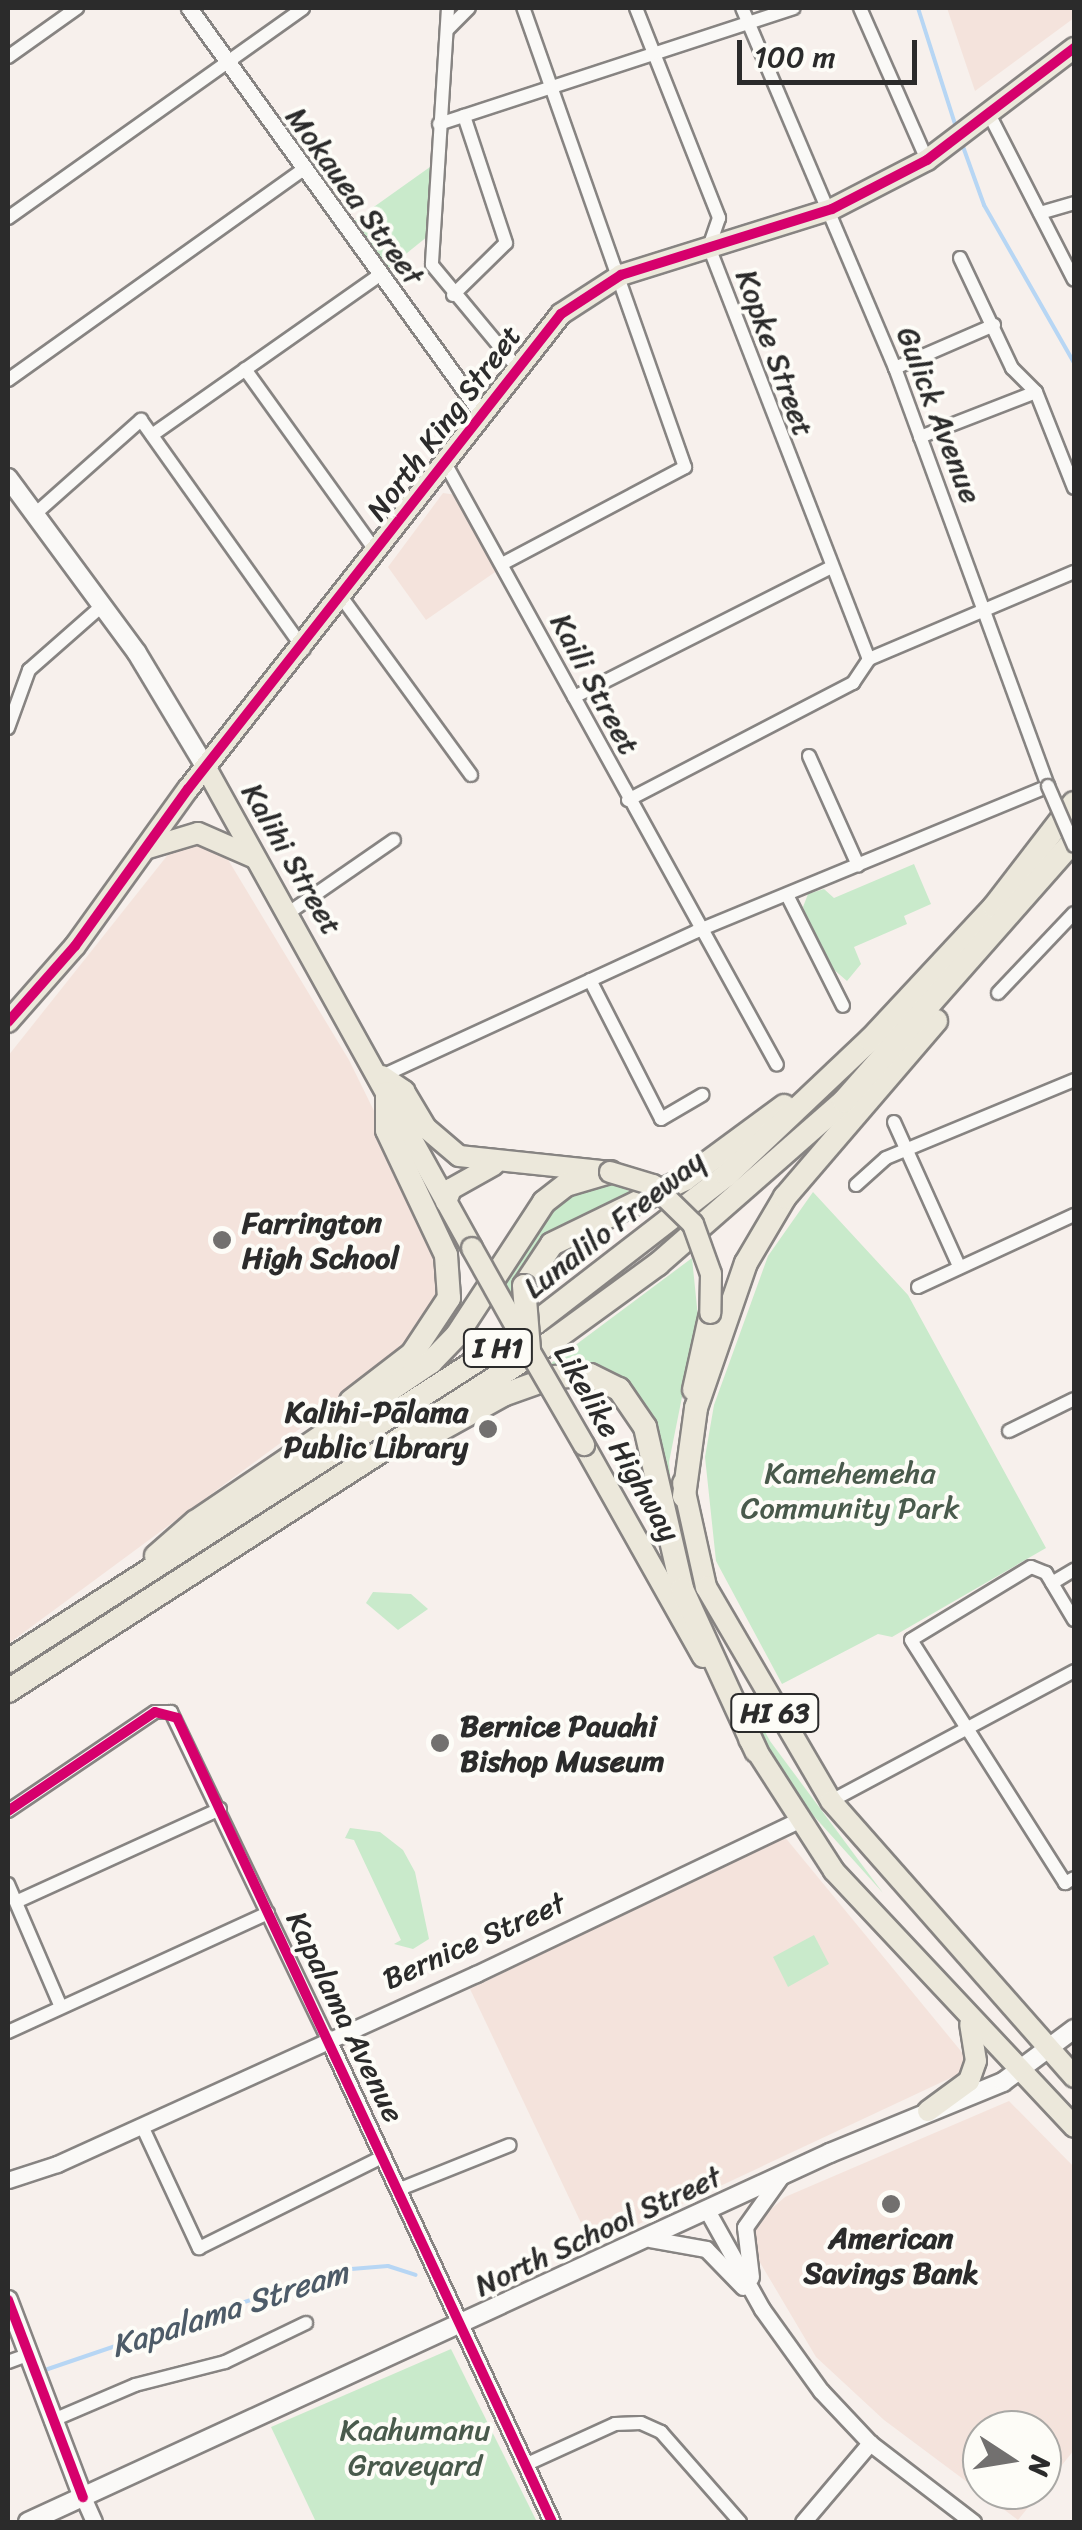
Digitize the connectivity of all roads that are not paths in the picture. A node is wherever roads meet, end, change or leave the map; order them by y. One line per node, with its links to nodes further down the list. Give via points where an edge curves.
1 (77, 8): 15 (street)
2 (189, 8): 16 (street, Mokauea Street)
3 (303, 8): 16 (street)
4 (448, 8): 12 (street)
5 (469, 8): 12 (street)
6 (524, 8): 17 (street)
7 (636, 8): 14 (street, Kopke Street)
8 (742, 8): 11 (street, Gulick Avenue)
9 (794, 8): 11 (street)
10 (860, 8): 21 (street)
11 (748, 25): 14 (street); 24 (street, Gulick Avenue)
12 (447, 30): 20 (street)
13 (1074, 48): 19 (main road, North King Street)
14 (654, 49): 17 (street); 27 (street, Kopke Street, via 719,218)
15 (8, 58)
16 (227, 62): 22 (street, Mokauea Street); 26 (street)
17 (552, 89): 18 (street); 30 (street)
18 (464, 116): 20 (street); 32 (street, via 506,243)
19 (984, 117): 21 (main road, North King Street); 25 (street)
20 (439, 124): 32 (street, via 432,265)
21 (934, 154): 24 (main road, North King Street)
22 (302, 170): 29 (street, Mokauea Street); 37 (street)
23 (1074, 203): 25 (street)
24 (832, 208): 27 (main road, North King Street); 36 (street, Gulick Avenue)
25 (1040, 213): 31 (street)
26 (8, 218)
27 (709, 247): 30 (main road, North King Street); 48 (street, Kopke Street)
28 (960, 258): 33 (street)
29 (381, 274): 35 (street); 39 (street, Mokauea Street)
30 (622, 274): 34 (main road, North King Street, via 560,314); 47 (street, via 685,467)
31 (1074, 280)
32 (453, 295): 34 (street)
33 (994, 325): 36 (street); 38 (street, via 1012,368)
34 (516, 366): 39 (main road, North King Street)
35 (245, 368): 40 (street); 46 (street)
36 (894, 368): 41 (street, Gulick Avenue)
37 (8, 380)
38 (1036, 392): 41 (street); 44 (street)
39 (481, 413): 42 (main road, North King Street)
40 (152, 435): 45 (street, via 142,420); 53 (street)
41 (920, 437): 52 (street, Gulick Avenue)
42 (445, 463): 46 (main road, North King Street); 47 (street, Kaili Street)
43 (8, 478): 45 (main road, Kalihi Street / HI 63)
44 (1074, 488)
45 (35, 514): 51 (main road, Kalihi Street / HI 63)
46 (377, 552): 50 (main road, North King Street)
47 (502, 564): 55 (street, Kaili Street)
48 (829, 568): 54 (street, Kopke Street); 55 (street)
49 (1074, 572): 52 (street)
50 (342, 598): 53 (main road, North King Street); 59 (street)
51 (103, 605): 56 (street, via 29,670); 58 (main road, Kalihi Street / HI 63)
52 (987, 608): 54 (street); 60 (street, Gulick Avenue)
53 (304, 649): 58 (main road, North King Street)
54 (869, 659): 61 (street, via 853,683)
55 (574, 698): 61 (street, Kaili Street)
56 (8, 728)
57 (809, 756): 67 (street)
58 (206, 768): 65 (main road, North King Street); 66 (main road, Kalihi Street / HI 63)
59 (471, 775)
60 (1048, 786): 64 (street, Gulick Avenue, bridge); 67 (street)
61 (628, 800): 72 (street, Kaili Street)
62 (1074, 803): 77 (highway, Lunalilo Freeway / I H1, via 994,906)
63 (394, 840): 71 (street)
64 (1074, 843): 68 (highway, Lunalilo Freeway / I H1)
65 (143, 850): 66 (main road, via 198,833); 76 (main road, North King Street, via 75,946)
66 (255, 858): 71 (main road, Kalihi Street / HI 63)
67 (858, 866): 69 (street)
68 (1037, 888): 94 (highway, Lunalilo Freeway / I H1, via 781,1161 551,1342); 96 (highway, via 762,1233 707,1372)
69 (787, 895): 72 (street); 75 (street)
70 (1074, 913): 74 (street)
71 (286, 914): 80 (main road, Kalihi Street / HI 63)
72 (698, 931): 73 (street); 78 (street, Kaili Street, via 714,944)
73 (590, 980): 80 (street); 81 (street, via 662,1118)
74 (998, 993)
75 (844, 1006)
76 (8, 1022)
77 (870, 1040): 91 (highway, bridge, via 712,1162 552,1244 524,1286); 99 (highway, Lunalilo Freeway / I H1, via 759,1148 604,1274)
78 (777, 1066)
79 (1074, 1080): 83 (street)
80 (385, 1085): 84 (main road, Likelike Highway / HI 63, via 404,1091 441,1144); 87 (main road, Likelike Highway / HI 63); 95 (highway, via 387,1130 446,1255 447,1306 412,1354)
81 (702, 1094)
82 (894, 1122): 83 (street)
83 (909, 1150): 86 (street, via 886,1158); 89 (street)
84 (496, 1164): 85 (main road, Likelike Highway / HI 63); 87 (main road, via 451,1189)
85 (610, 1172): 95 (highway, via 566,1185 544,1202 457,1335 431,1362); 96 (main road, Likelike Highway / HI 63, bridge, via 652,1185 693,1224 711,1274 710,1314 688,1416)
86 (856, 1185)
87 (446, 1202): 91 (main road, Likelike Highway / HI 63, bridge)
88 (1074, 1215): 89 (street)
89 (958, 1264): 90 (street)
90 (918, 1287)
91 (529, 1350): 105 (main road, Likelike Highway / HI 63, bridge)
92 (1074, 1399): 93 (street)
93 (1009, 1432)
94 (346, 1475): 103 (highway, Lunalilo Freeway / I H1); 105 (highway, via 540,1381 590,1376 619,1390 645,1427 682,1589)
95 (252, 1483): 99 (highway, via 195,1522)
96 (684, 1496): 106 (main road, Likelike Highway / HI 63, via 706,1587)
97 (1074, 1570): 98 (street)
98 (1052, 1583): 100 (street); 104 (street, via 1028,1567 911,1640)
99 (93, 1611): 101 (highway, Lunalilo Freeway / I H1)
100 (1074, 1620)
101 (8, 1661)
102 (1074, 1672): 104 (street)
103 (8, 1691)
104 (965, 1731): 106 (street); 110 (street)
105 (756, 1751): 109 (main road, Likelike Highway / HI 63)
106 (830, 1801): 119 (main road, Likelike Highway / HI 63)
107 (220, 1809): 108 (street, Kapalama Avenue, via 178,1718 160,1710); 112 (street); 113 (street, Kapalama Avenue)
108 (8, 1811)
109 (798, 1821): 115 (main road, Likelike Highway / HI 63); 118 (street, Bernice Street)
110 (1070, 1881)
111 (8, 1884): 112 (street)
112 (18, 1901): 114 (street)
113 (268, 1913): 114 (street); 118 (street, Kapalama Avenue)
114 (61, 2007): 117 (street)
115 (969, 2022): 120 (main road, Likelike Highway / HI 63); 122 (main road, via 976,2054 970,2082)
116 (1074, 2028): 119 (main road, North School Street)
117 (8, 2032)
118 (327, 2037): 123 (street, Bernice Street); 126 (street, Kapalama Avenue)
119 (1050, 2051): 120 (main road, North School Street); 121 (main road, Likelike Highway / HI 63)
120 (1022, 2072): 122 (main road, North School Street); 124 (main road, Likelike Highway / HI 63)
121 (1074, 2077)
122 (928, 2111): 127 (main road, North School Street)
123 (142, 2126): 126 (street, via 199,2248); 128 (street, Bernice Street)
124 (1074, 2127)
125 (510, 2145): 129 (street)
126 (384, 2156): 129 (street, Kapalama Avenue)
127 (782, 2175): 130 (main road, North School Street); 133 (street, via 746,2227)
128 (8, 2180)
129 (400, 2189): 135 (street, Kapalama Avenue)
130 (708, 2212): 131 (main road, North School Street); 133 (street)
131 (650, 2239): 133 (street, via 706,2249); 135 (main road, North School Street)
132 (8, 2300): 136 (main road)
133 (757, 2300): 139 (street, via 803,2368)
134 (306, 2323): 138 (street, via 225,2362 135,2386)
135 (460, 2326): 140 (street, Kapalama Avenue); 141 (main road, North School Street)
136 (27, 2356): 137 (street); 138 (main road)
137 (8, 2362)
138 (51, 2421): 141 (main road)
139 (870, 2443): 146 (street); 147 (street)
140 (525, 2465): 144 (street, Kapalama Avenue); 145 (street, via 615,2424 641,2423 662,2432)
141 (83, 2497): 142 (main road, North School Street); 143 (street)
142 (28, 2522)
143 (94, 2522)
144 (552, 2522)
145 (740, 2522)
146 (803, 2522)
147 (973, 2522)

